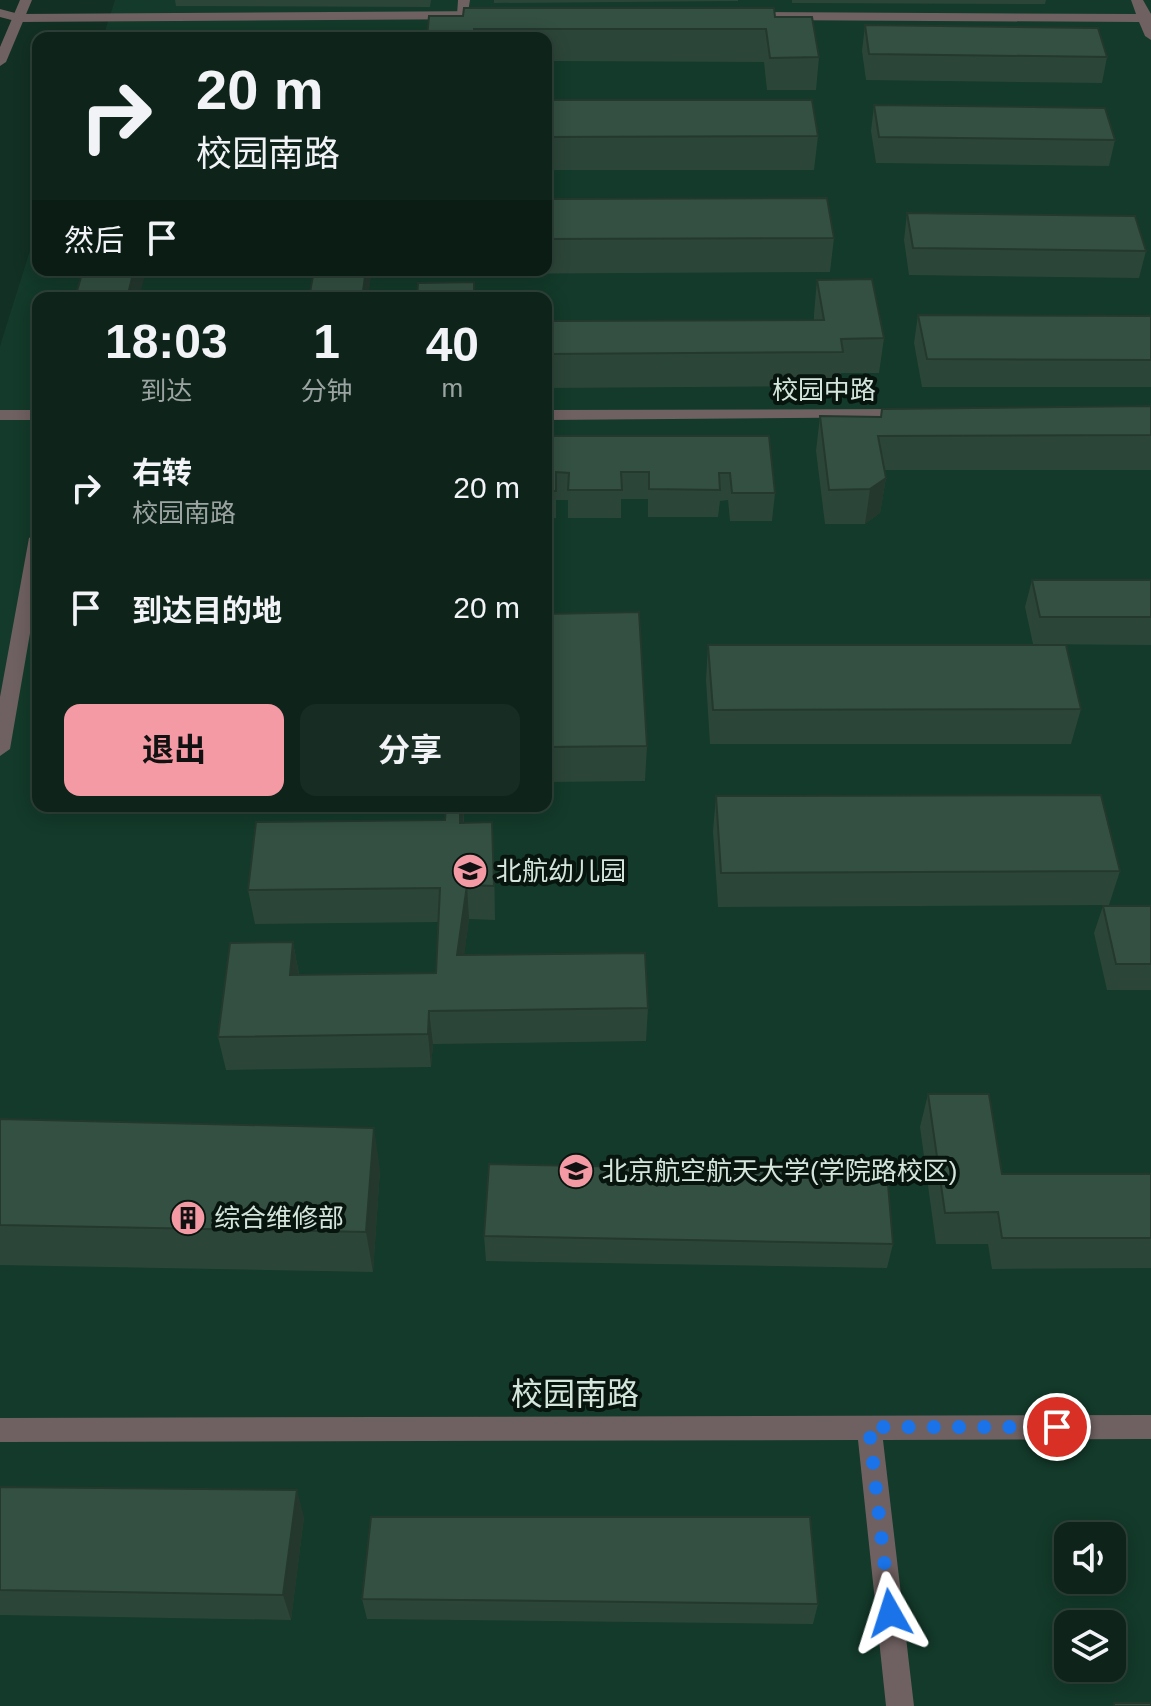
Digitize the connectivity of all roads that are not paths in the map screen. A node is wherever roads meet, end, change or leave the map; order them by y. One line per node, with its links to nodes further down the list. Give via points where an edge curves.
1 (26, 0): 8 (street)
2 (464, 0): 5 (street)
3 (1137, 0): 9 (street)
4 (0, 13): 8 (street)
5 (463, 15): 6 (street); 8 (street)
6 (511, 15)
7 (732, 16): 9 (street)
8 (19, 18): 11 (street)
9 (1147, 18): 10 (street)
10 (1151, 36)
11 (0, 62)
12 (928, 414): 15 (street, 校园中路)
13 (0, 415): 14 (street)
14 (32, 415)
15 (552, 415)
16 (32, 571): 17 (street)
17 (0, 749)
18 (869, 1427): 19 (street, 校园南路); 20 (street, 校园南路); 21 (street)
19 (1151, 1427)
20 (0, 1430)
21 (900, 1706)

